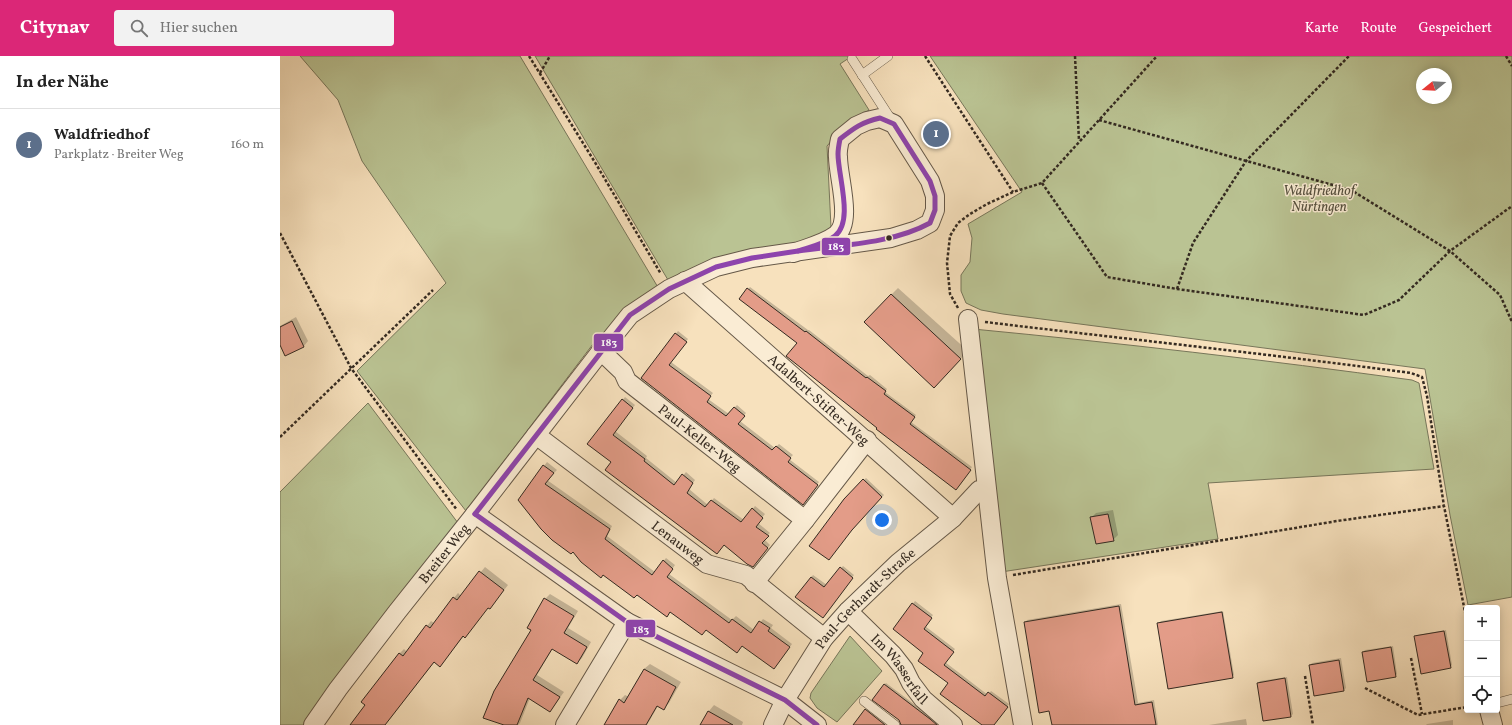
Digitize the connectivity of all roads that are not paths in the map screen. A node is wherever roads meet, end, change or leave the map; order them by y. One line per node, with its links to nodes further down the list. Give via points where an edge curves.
1 (888, 56): 3 (lane)
2 (852, 59): 3 (lane)
3 (862, 75): 4 (lane)
4 (894, 124): 5 (street, Breiter Weg, via 880,118 867,121 840,139 837,156 843,226 837,234 827,240); 5 (street, Breiter Weg, via 930,181 935,196 935,210 930,223 918,230 891,238)
5 (793, 253): 6 (street, Breiter Weg, via 735,262 716,267)
6 (685, 281): 8 (street, Breiter Weg, via 668,289 630,315); 10 (street, Adalbert-Stifter-Weg)
7 (968, 319): 30 (street, via 997,578)
8 (600, 351): 9 (street, Breiter Weg); 14 (street, Paul-Keller-Weg, via 623,372 626,381)
9 (536, 435): 12 (street, Breiter Weg); 15 (street, Lenauweg, via 707,564 746,575)
10 (867, 440): 13 (street, Adalbert-Stifter-Weg); 14 (street)
11 (979, 490): 13 (street, Paul-Gerhardt-Straße)
12 (472, 517): 17 (street); 24 (street, Breiter Weg, via 356,665)
13 (952, 518): 16 (street, Paul-Gerhardt-Straße, via 898,563)
14 (805, 520): 15 (street)
15 (754, 583): 18 (street, Lenauweg)
16 (848, 611): 18 (street, Paul-Gerhardt-Straße); 29 (street, Im Wasserfall, via 894,655 923,699)
17 (627, 622): 20 (street); 25 (street)
18 (824, 638): 20 (street, Paul-Gerhardt-Straße)
19 (1512, 699): 22 (lane)
20 (784, 700): 26 (street, Paul-Gerhardt-Straße); 27 (street)
21 (864, 701): 28 (lane)
22 (1500, 701)
23 (1490, 713): 31 (street)
24 (313, 725)
25 (565, 725)
26 (773, 725)
27 (817, 725)
28 (895, 725)
29 (953, 725)
30 (1023, 725)
31 (1493, 725)

